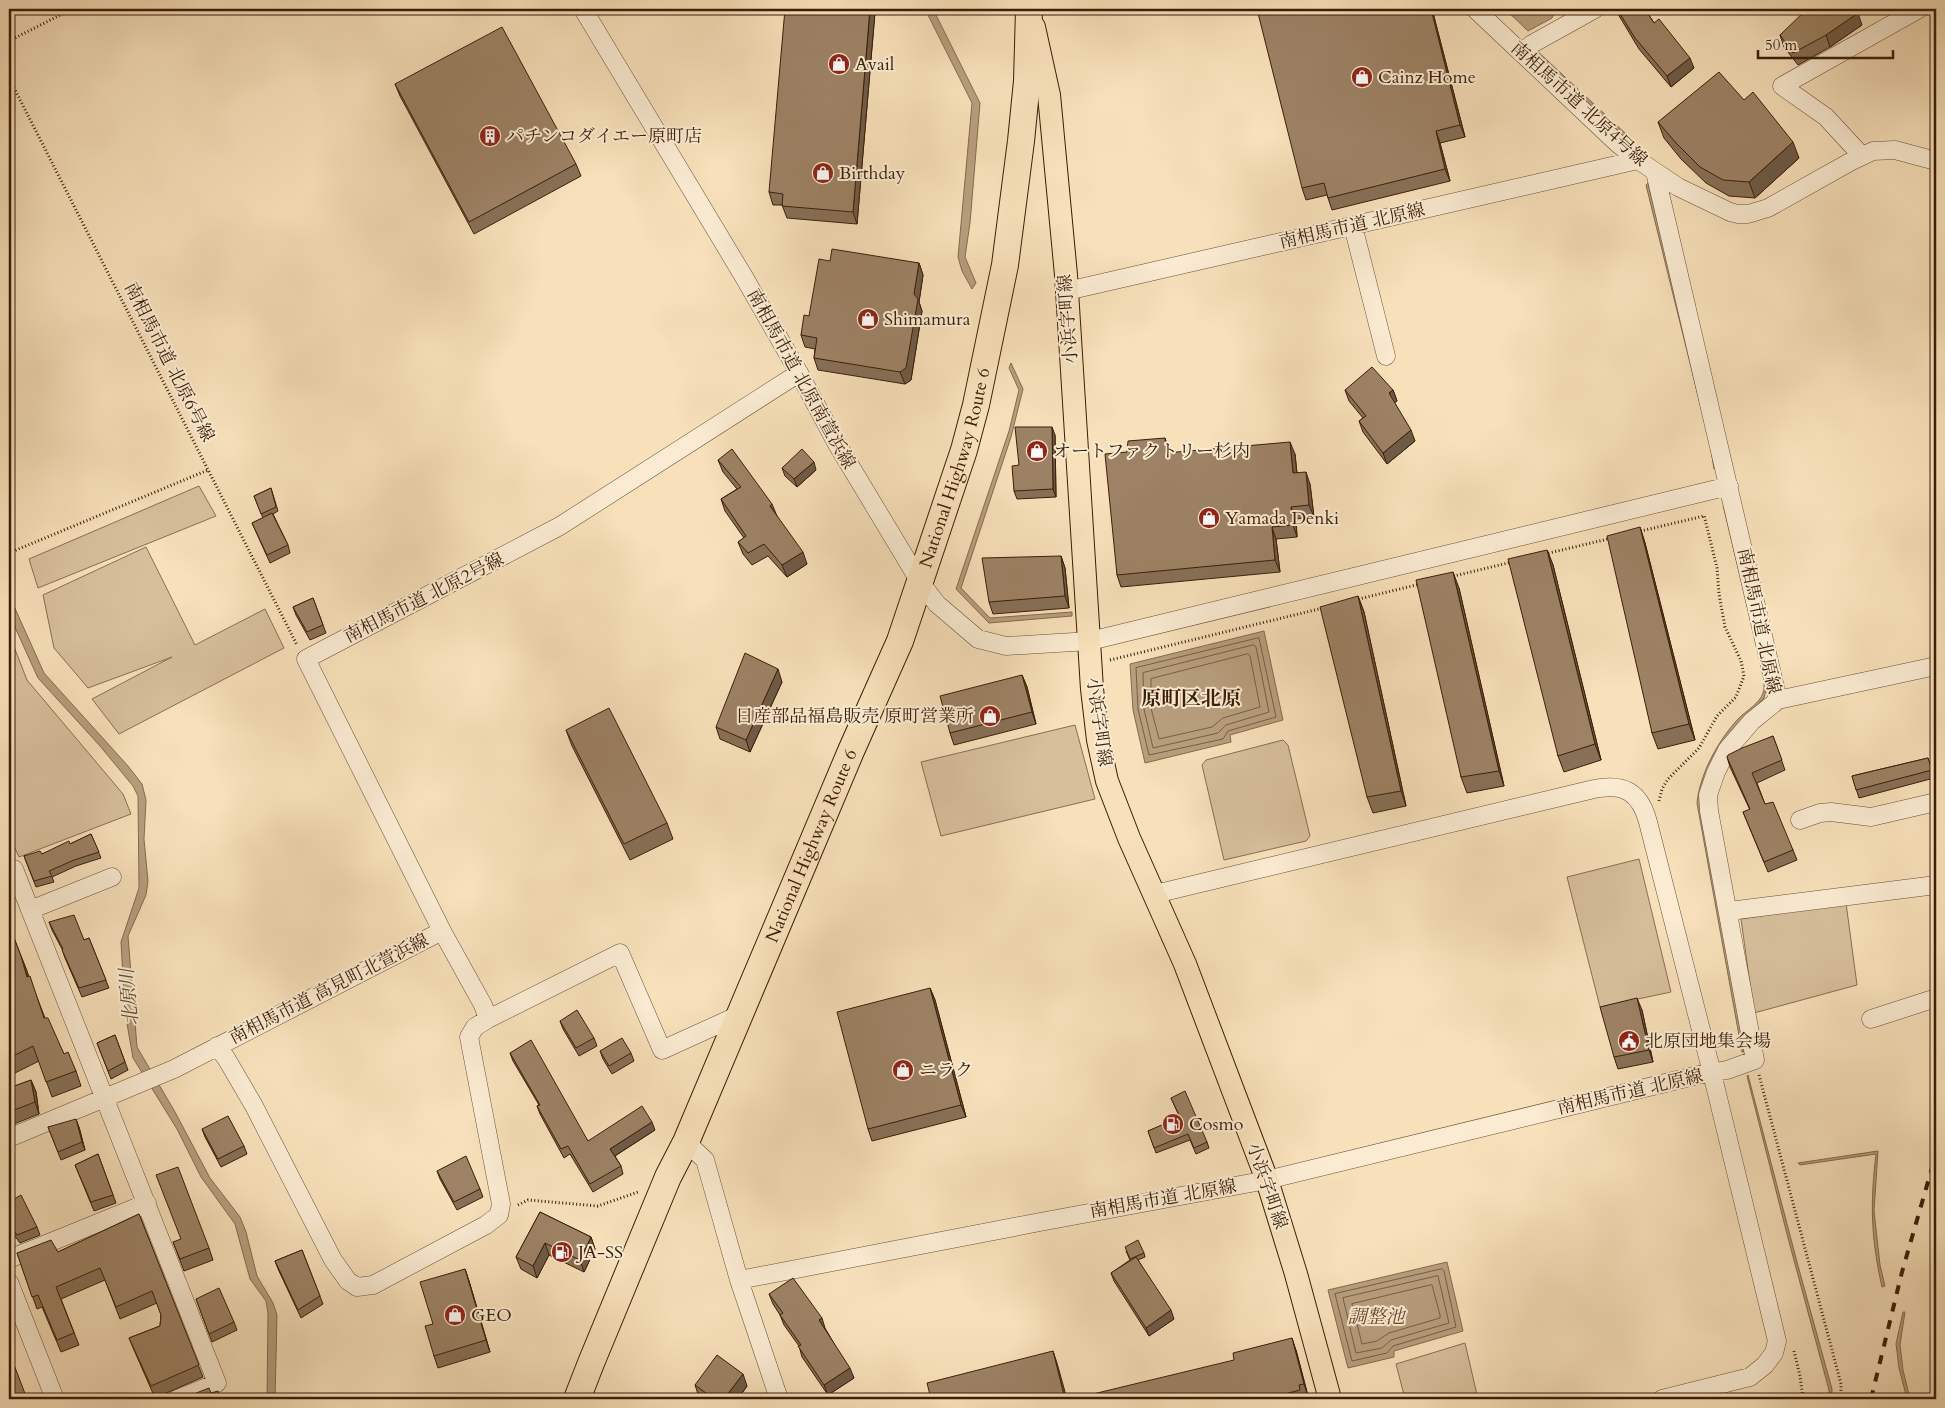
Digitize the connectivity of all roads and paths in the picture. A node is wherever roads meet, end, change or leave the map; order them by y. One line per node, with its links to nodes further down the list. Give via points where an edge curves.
1 (72, 9): 7 (path)
2 (583, 9): 17 (street, 南相馬市道 北原南萱浜線)
3 (1030, 9): 15 (main road, 小浜字町線, via 1049,95); 28 (highway, National Highway Route 6, via 1027,81 1005,265 964,450)
4 (1475, 9): 8 (street, 南相馬市道 北原4号線)
5 (1596, 9): 8 (street)
6 (1919, 9): 10 (street, via 1782,86 1826,117)
7 (9, 41)
8 (1521, 53): 11 (street, 南相馬市道 北原4号線)
9 (9, 78): 18 (path, 南相馬市道 北原6号線)
10 (1862, 156): 12 (street, 南相馬市道 北原4号線, via 1873,151 1895,150); 13 (street, 南相馬市道 北原4号線, via 1779,203 1748,214 1730,212 1707,202)
11 (1638, 160): 13 (street, 南相馬市道 北原4号線); 14 (street, 南相馬市道 北原線)
12 (1936, 161)
13 (1655, 172): 19 (street, 南相馬市道 北原線)
14 (1353, 226): 15 (street, 南相馬市道 北原線); 16 (street)
15 (1067, 291): 32 (main road, 小浜字町線)
16 (1386, 356)
17 (799, 373): 28 (street, 南相馬市道 北原南萱浜線, via 837,444); 33 (street, 南相馬市道 北原2号線, via 560,526)
18 (208, 470): 24 (path); 33 (path, 南相馬市道 北原6号線)
19 (1729, 486): 20 (street, 南相馬市道 北原南萱浜線); 36 (street, 南相馬市道 北原線)
20 (1700, 493): 21 (path); 32 (street, 南相馬市道 北原南萱浜線)
21 (1704, 516): 22 (path); 38 (path, via 1725,627 1741,661 1744,676 1736,697 1717,716 1699,748 1668,779)
22 (1630, 533)
23 (1621, 536): 25 (path)
24 (9, 553)
25 (1539, 555)
26 (1521, 560): 27 (path)
27 (1442, 579)
28 (920, 582): 32 (street, 南相馬市道 北原南萱浜線, via 937,604 978,639 1006,646); 48 (highway, National Highway Route 6, via 900,640)
29 (1424, 583): 30 (path)
30 (1351, 601)
31 (1332, 606): 34 (path)
32 (1090, 641): 43 (main road, 小浜字町線, via 1098,740 1107,781)
33 (306, 658): 46 (street)
34 (1107, 661)
35 (1936, 666): 36 (street)
36 (1778, 700): 45 (street, 南相馬市道 北原線, via 1752,721 1727,750 1708,795)
37 (1936, 802): 39 (street, via 1871,817 1831,812)
38 (1659, 804)
39 (1800, 820)
40 (14, 869): 44 (street)
41 (112, 877): 44 (street)
42 (1936, 885): 45 (street)
43 (1155, 894): 53 (street, via 1594,789 1610,786 1625,789 1638,798 1645,812); 58 (main road, 小浜字町線, via 1210,1027)
44 (30, 910): 54 (street)
45 (1729, 911): 52 (street, 南相馬市道 北原線)
46 (442, 931): 49 (street, 南相馬市道 高見町北萱浜線); 51 (street, 南相馬市道 高見町北萱浜線)
47 (1936, 998): 50 (street)
48 (740, 1015): 49 (street, via 662,1050 620,953); 56 (highway, National Highway Route 6)
49 (488, 1018): 60 (street, via 474,1026 469,1036 501,1204)
50 (1871, 1019)
51 (217, 1046): 54 (street, 南相馬市道 高見町北萱浜線, via 174,1069); 60 (street, via 254,1106 333,1260 348,1281 357,1287 373,1285)
52 (1755, 1060): 53 (street, 南相馬市道 北原線); 72 (path, via 1841,1384)
53 (1712, 1073): 58 (street, 南相馬市道 北原線); 70 (street, via 1777,1341 1774,1353 1765,1365 1750,1377)
54 (104, 1099): 55 (street); 59 (street)
55 (9, 1138)
56 (686, 1142): 57 (highway, National Highway Route 6); 62 (street, via 705,1160)
57 (668, 1177): 60 (path, via 598,1206 528,1200); 67 (highway, National Highway Route 6)
58 (1267, 1180): 62 (street, 南相馬市道 北原線); 69 (main road, 小浜字町線)
59 (147, 1203): 61 (street); 66 (street, via 217,1383)
60 (500, 1215)
61 (9, 1259)
62 (739, 1280): 68 (street)
63 (9, 1282): 65 (street)
64 (1793, 1348): 71 (path)
65 (54, 1399)
66 (177, 1399)
67 (578, 1399)
68 (779, 1399)
69 (1330, 1399)
70 (1662, 1399)
71 (1803, 1399)
72 (1841, 1399)

